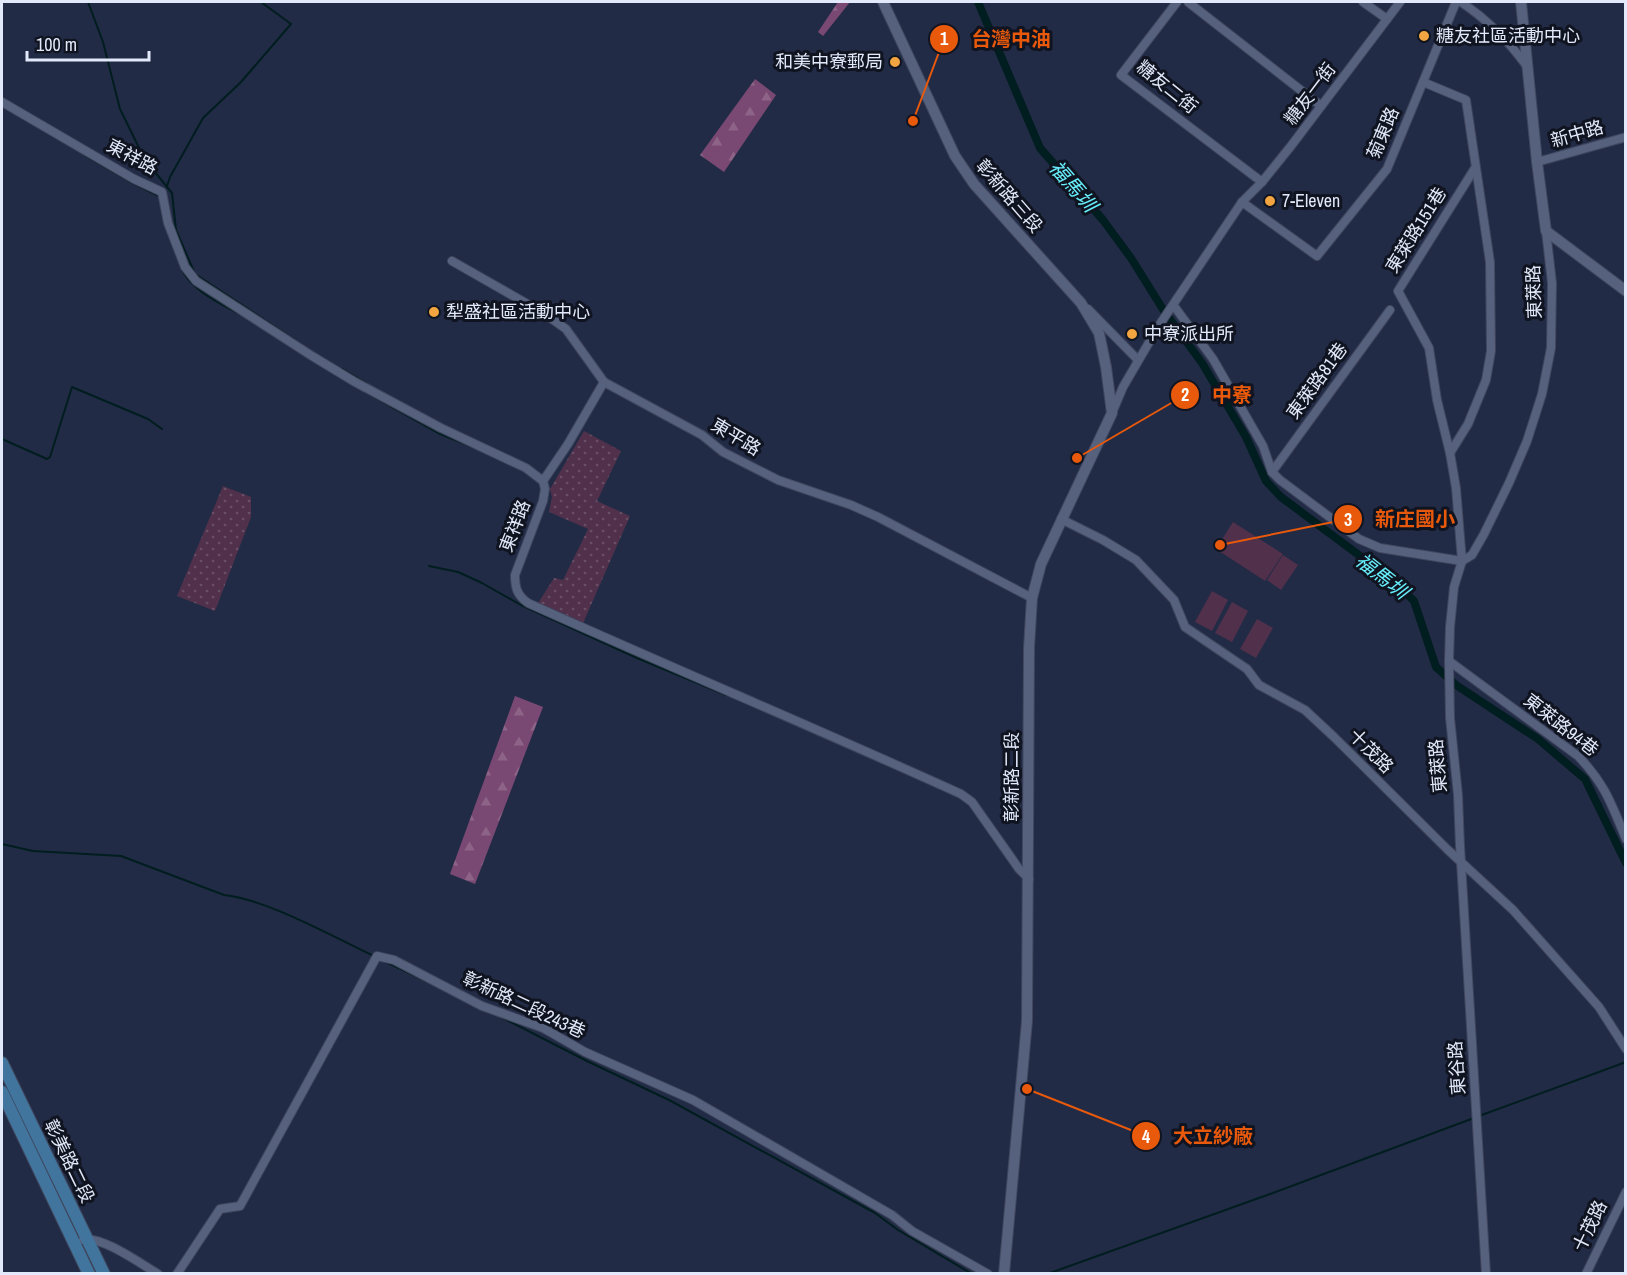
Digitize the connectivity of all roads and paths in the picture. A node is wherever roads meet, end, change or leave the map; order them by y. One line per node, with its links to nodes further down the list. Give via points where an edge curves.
1 (883, 2): 22 (street, 彰新路三段, via 955,156 974,184)
2 (1178, 2): 17 (street, 糖友二街, via 1121,75)
3 (1188, 2): 13 (street)
4 (1363, 2): 9 (street)
5 (1400, 2): 9 (street, 糖友一街)
6 (1456, 2): 11 (street, 菊東路)
7 (1461, 2): 10 (street, via 1509,41)
8 (1521, 2): 10 (street, 東萊路)
9 (1387, 19): 13 (street, 糖友一街)
10 (1526, 65): 15 (street, 東萊路)
11 (1423, 82): 16 (street, via 1466,100); 18 (street, 菊東路, via 1387,169 1317,256)
12 (2, 102): 30 (street, 東祥路, via 162,192 168,223 185,267 196,280 356,382 441,428 515,461)
13 (1321, 106): 17 (street, 糖友一街)
14 (1626, 137): 15 (street, 新中路)
15 (1537, 162): 19 (street, 東萊路)
16 (1475, 168): 28 (street, via 1490,262 1491,351 1486,380 1468,424); 28 (street, 東萊路151巷, via 1398,291 1429,348)
17 (1262, 182): 18 (street, 糖友一街)
18 (1242, 202): 23 (street)
19 (1546, 231): 21 (street); 32 (street, 東萊路, via 1552,283 1551,337 1542,394 1527,441 1489,524 1472,555)
20 (452, 261): 26 (street, 東平路, via 566,329)
21 (1626, 291)
22 (1081, 303): 25 (street); 27 (street, via 1099,333)
23 (1171, 308): 25 (street); 29 (street, via 1213,359 1263,446)
24 (1389, 310): 29 (street, 東萊路81巷)
25 (1138, 360): 27 (street)
26 (604, 382): 30 (street); 33 (street, 東平路, via 778,480 878,517)
27 (1112, 413): 31 (street, 彰新路二段)
28 (1450, 453): 32 (street, 東萊路151巷)
29 (1272, 472): 32 (street, via 1359,539 1380,548)
30 (543, 481): 37 (street, 東祥路, via 543,501 514,575 519,597 961,794 972,802)
31 (1061, 519): 33 (street, 彰新路二段, via 1041,564); 36 (street, 十茂路, via 1136,560 1174,600 1185,627 1247,669 1259,685 1305,710)
32 (1462, 561): 34 (street, 東萊路, via 1454,587)
33 (1032, 598): 37 (street, 彰新路二段)
34 (1449, 661): 35 (street, 東萊路94巷, via 1578,756 1606,790); 36 (street, 東萊路)
35 (1626, 838)
36 (1460, 861): 38 (street, 十茂路, via 1513,910 1599,1007); 49 (street, 東谷路)
37 (1029, 879): 48 (street, 彰新路二段, via 1027,1021)
38 (1626, 1048)
39 (2, 1064): 42 (main road, 彰美路二段)
40 (2, 1092): 42 (main road, 彰美路二段)
41 (1626, 1192): 50 (street, 十茂路)
42 (80, 1241): 43 (main road, 彰美路二段); 44 (main road, 彰美路二段); 45 (street, via 101,1242)
43 (89, 1274)
44 (104, 1274)
45 (158, 1274)
46 (177, 1274): 47 (street, 彰新路二段243巷, via 220,1209 240,1206 375,960 394,960 482,1006 543,1028 585,1052 693,1100)
47 (988, 1274)
48 (1004, 1274)
49 (1486, 1274)
50 (1586, 1274)

